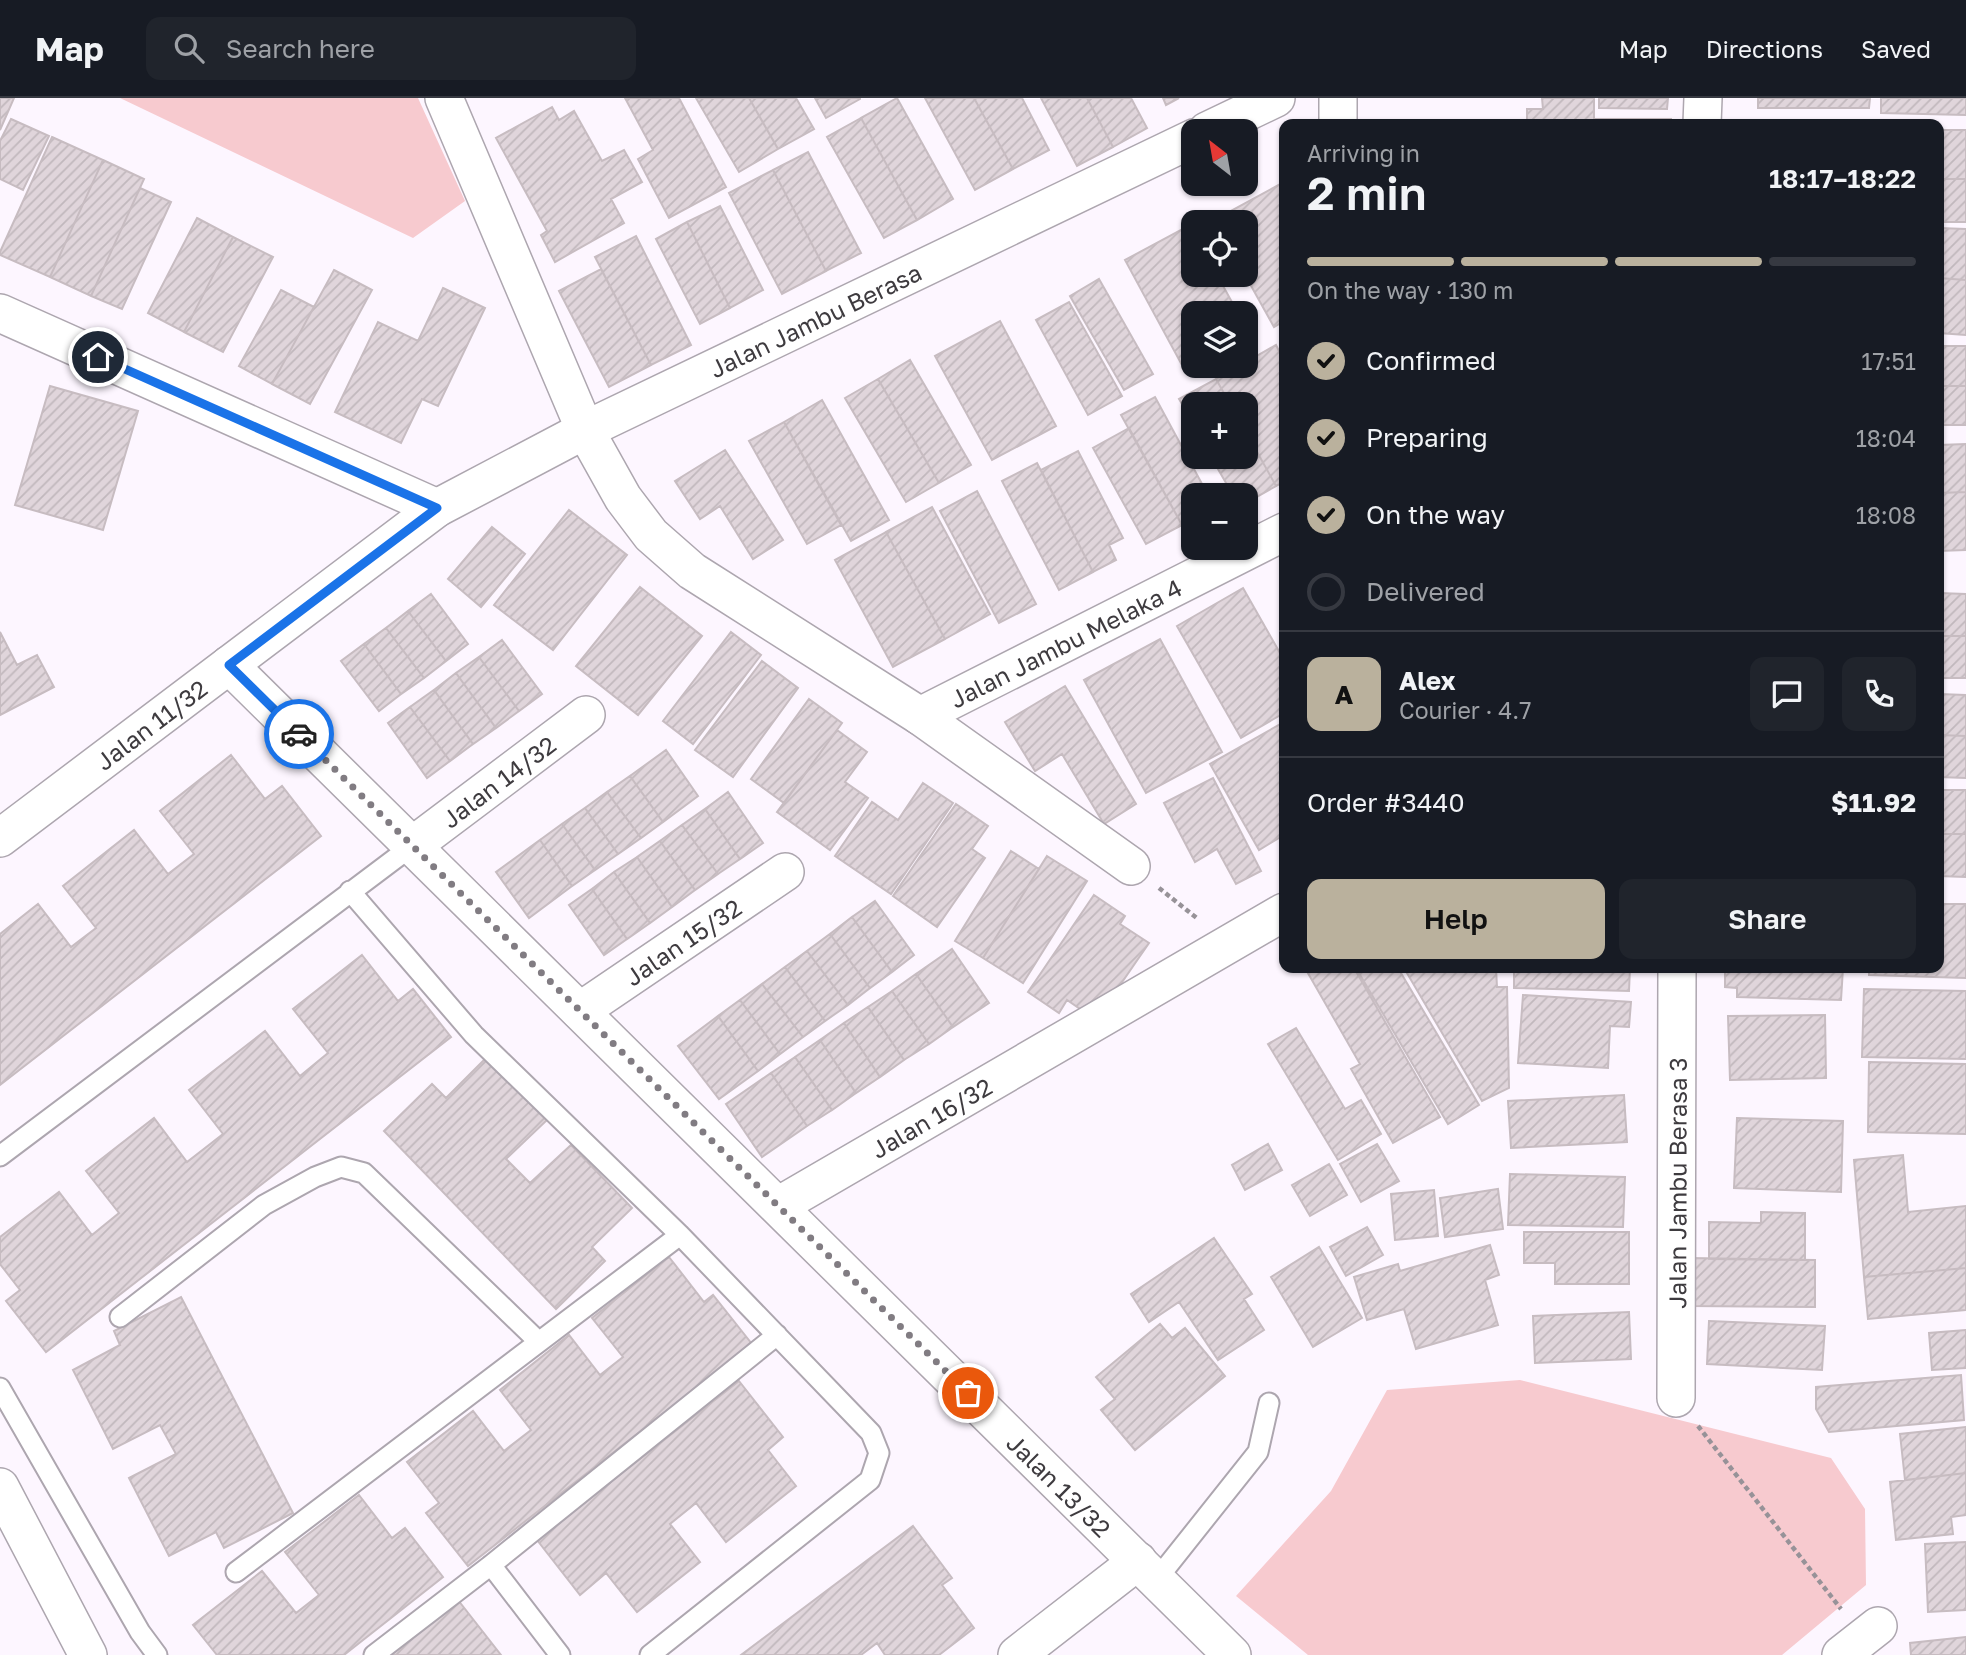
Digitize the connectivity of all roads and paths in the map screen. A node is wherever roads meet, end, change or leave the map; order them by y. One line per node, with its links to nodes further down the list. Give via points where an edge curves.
1 (1276, 98): 5 (street)
2 (1338, 98): 6 (street)
3 (1703, 98): 7 (street)
4 (454, 102): 10 (street)
5 (1231, 119)
6 (1338, 119)
7 (1702, 119)
8 (1181, 144): 10 (street, Jalan Jambu Berasa)
9 (1, 315): 11 (street)
10 (585, 430): 11 (street, Jalan Jambu Berasa); 15 (street, via 623,498 651,535 692,571)
11 (437, 508): 13 (street, Jalan 11/32)
12 (1279, 535): 15 (street, Jalan Jambu Melaka 4)
13 (229, 665): 16 (street, Jalan 11/32); 17 (street, Jalan 13/32)
14 (586, 715): 17 (street, Jalan 14/32)
15 (920, 716): 18 (street)
16 (0, 838)
17 (412, 846): 20 (lane); 24 (street, Jalan 13/32)
18 (1130, 866): 22 (path)
19 (785, 872): 24 (street, Jalan 15/32)
20 (350, 891): 25 (lane); 27 (lane, via 474,1035)
21 (1279, 915): 22 (street, Jalan 16/32)
22 (1229, 944): 26 (street, Jalan 16/32)
23 (1677, 973): 32 (street, Jalan Jambu Berasa 3)
24 (580, 1011): 26 (street, Jalan 13/32)
25 (0, 1156)
26 (778, 1206): 36 (street, Jalan 13/32)
27 (680, 1235): 29 (lane); 30 (lane)
28 (120, 1317): 30 (lane, via 264,1205 341,1167 364,1173)
29 (777, 1335): 35 (lane); 43 (lane, via 871,1433 879,1453 870,1480)
30 (539, 1342): 37 (lane)
31 (0, 1388): 40 (lane)
32 (1676, 1398): 38 (path)
33 (1269, 1403): 36 (lane, via 1258,1452)
34 (2, 1496): 39 (street)
35 (491, 1565): 41 (lane); 42 (lane)
36 (1148, 1570): 44 (street); 45 (street, Jalan 13/32)
37 (236, 1572)
38 (1861, 1639)
39 (88, 1655)
40 (156, 1655)
41 (374, 1655)
42 (560, 1655)
43 (650, 1655)
44 (1017, 1655)
45 (1232, 1655)

